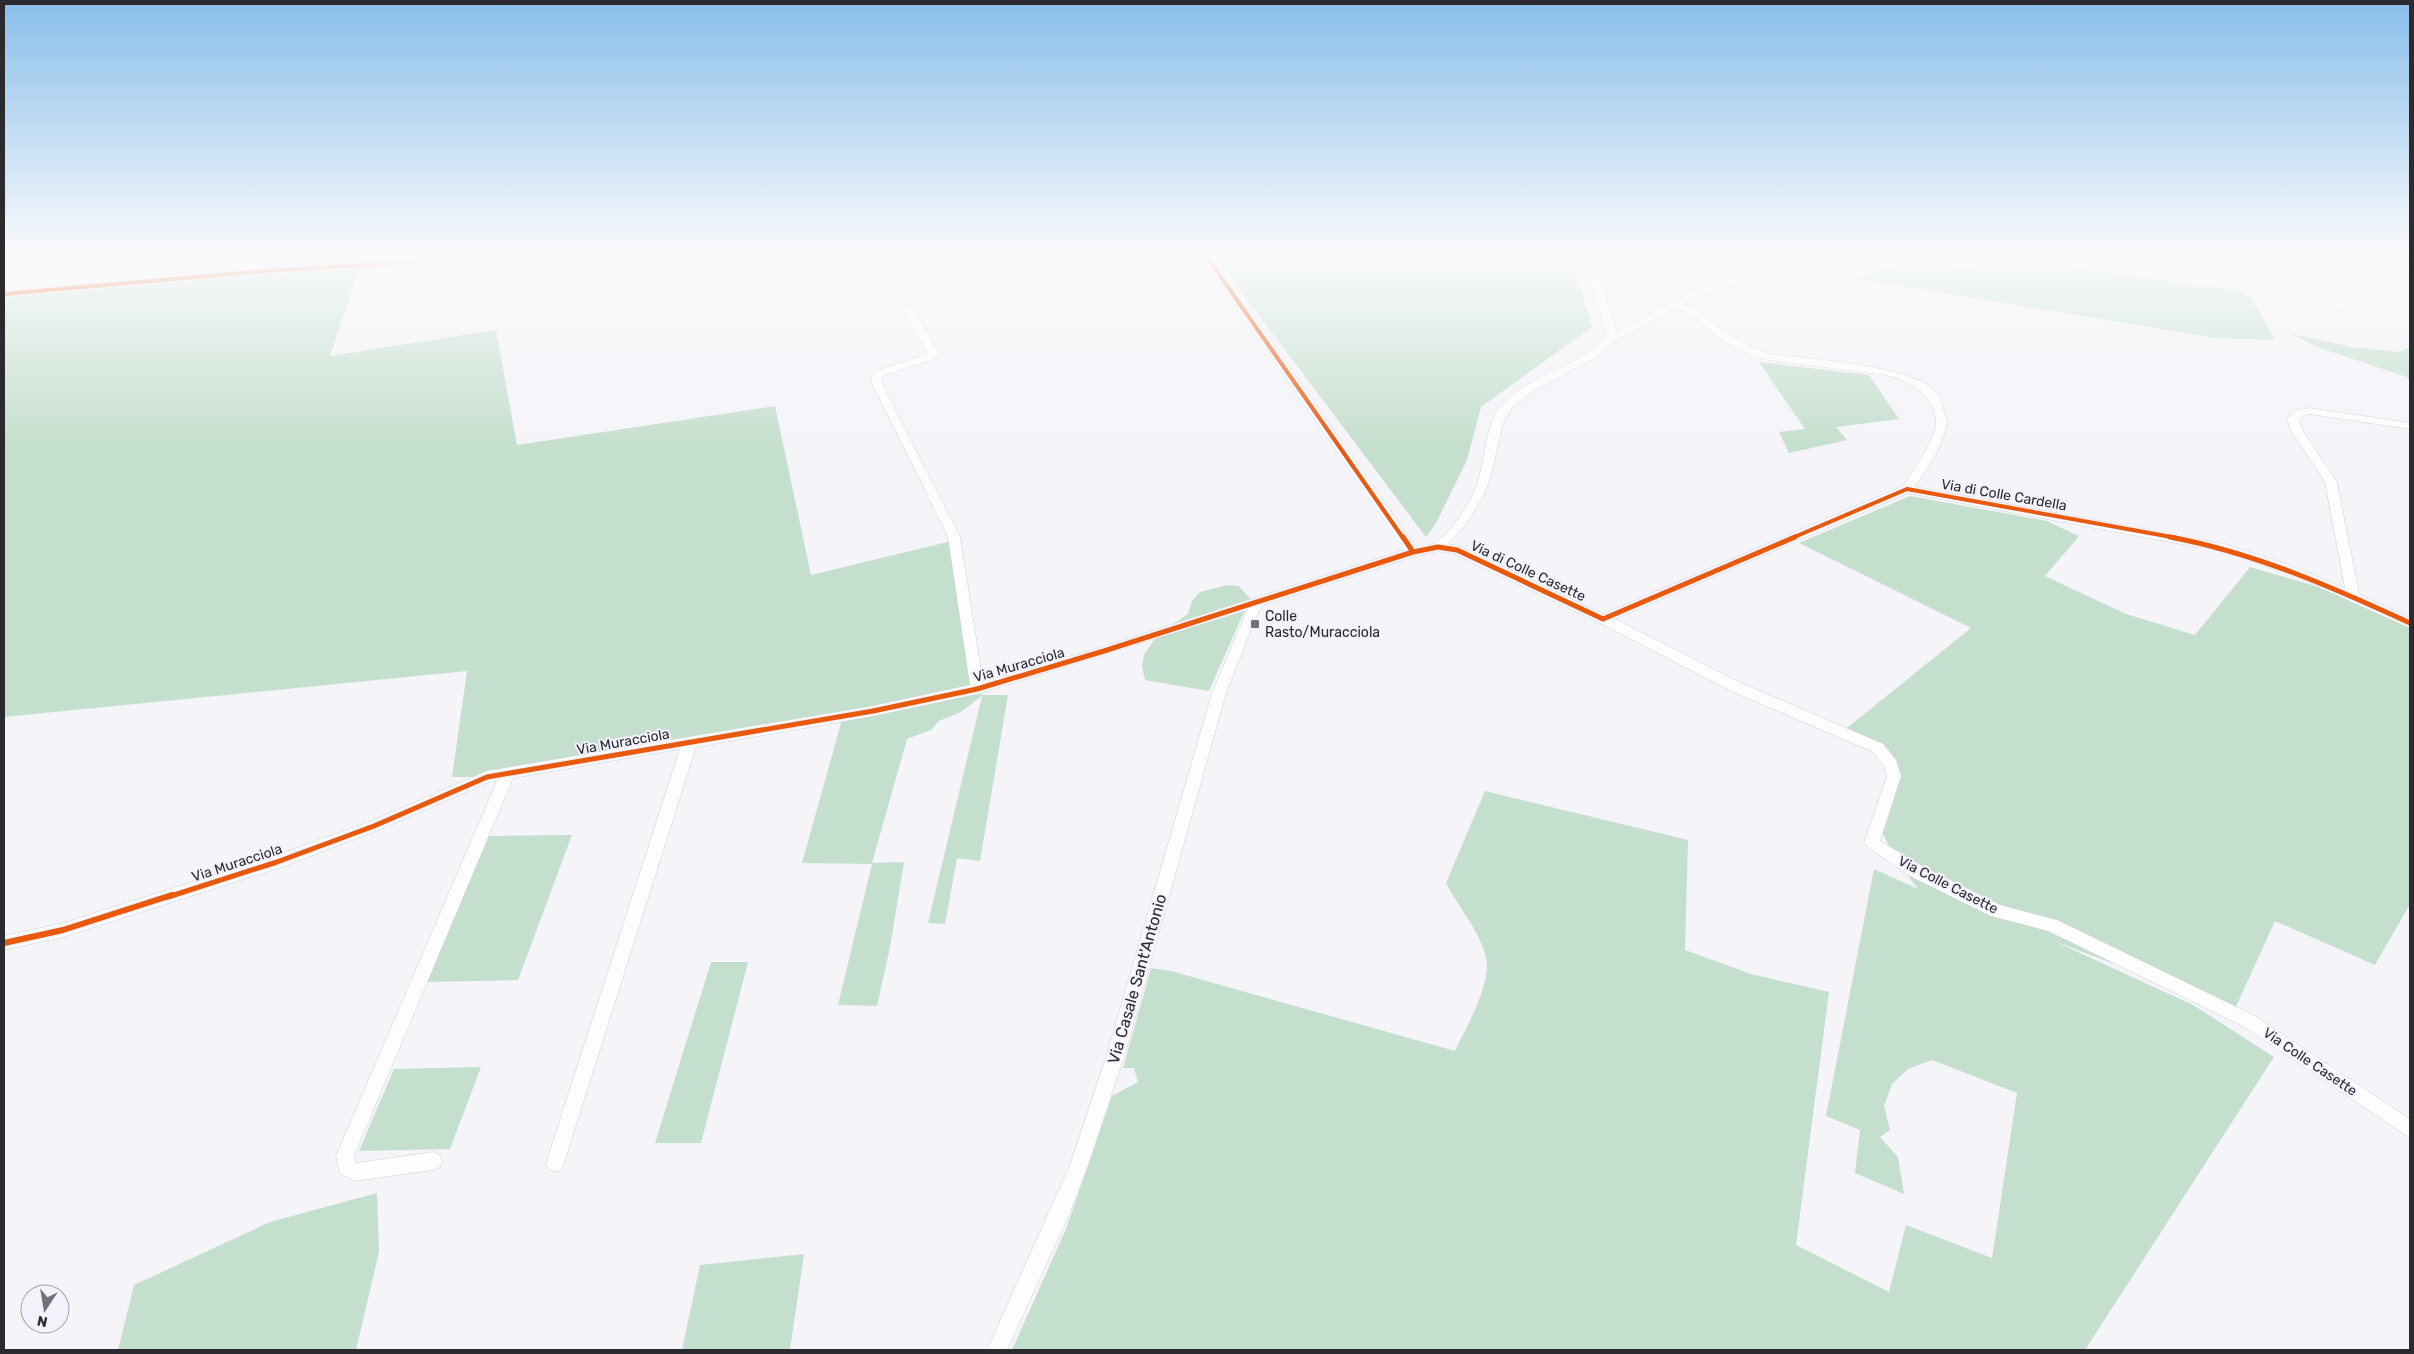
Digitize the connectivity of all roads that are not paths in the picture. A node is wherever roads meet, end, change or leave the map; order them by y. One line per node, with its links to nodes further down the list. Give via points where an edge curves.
1 (915, 320): 15 (street, via 934,355 928,360 880,373 876,379 954,537)
2 (1251, 320): 10 (street)
3 (1609, 320): 6 (street, via 1612,335)
4 (1647, 320): 6 (street)
5 (1704, 320): 8 (street, via 1721,334 1762,355 1886,372 1905,377 1932,394 1942,422 1930,453)
6 (1608, 341): 9 (street, via 1508,406 1495,433 1482,488 1464,517)
7 (2410, 426): 11 (street, via 2309,410 2293,419 2294,428 2331,482)
8 (1908, 489): 11 (street, Via di Colle Cardella, via 2218,546 2274,564); 13 (street)
9 (1438, 547): 10 (street, Via di Colle Casette); 13 (street, Via di Colle Casette, via 1458,550)
10 (1413, 552): 12 (street, Via Muracciola)
11 (2353, 596): 14 (street, Via di Colle Cardella)
12 (1258, 602): 15 (street, Via Muracciola); 22 (street, Via Casale Sant'Antonio, via 1218,693 1116,1054 1079,1165)
13 (1603, 619): 19 (street, Via Colle Casette, via 1734,686 1878,748 1891,764 1894,776 1872,843 1916,871 1997,911 2051,925 2249,1021)
14 (2410, 623)
15 (977, 689): 16 (street, Via Muracciola, via 874,711)
16 (690, 742): 17 (street, Via Muracciola); 21 (street, Via Muracciola)
17 (508, 774): 18 (street, Via Muracciola, via 487,777 374,826 277,862 63,930); 20 (street, via 345,1156 347,1168 355,1172)
18 (4, 943)
19 (2410, 1129)
20 (433, 1161)
21 (555, 1163)
22 (997, 1350)

